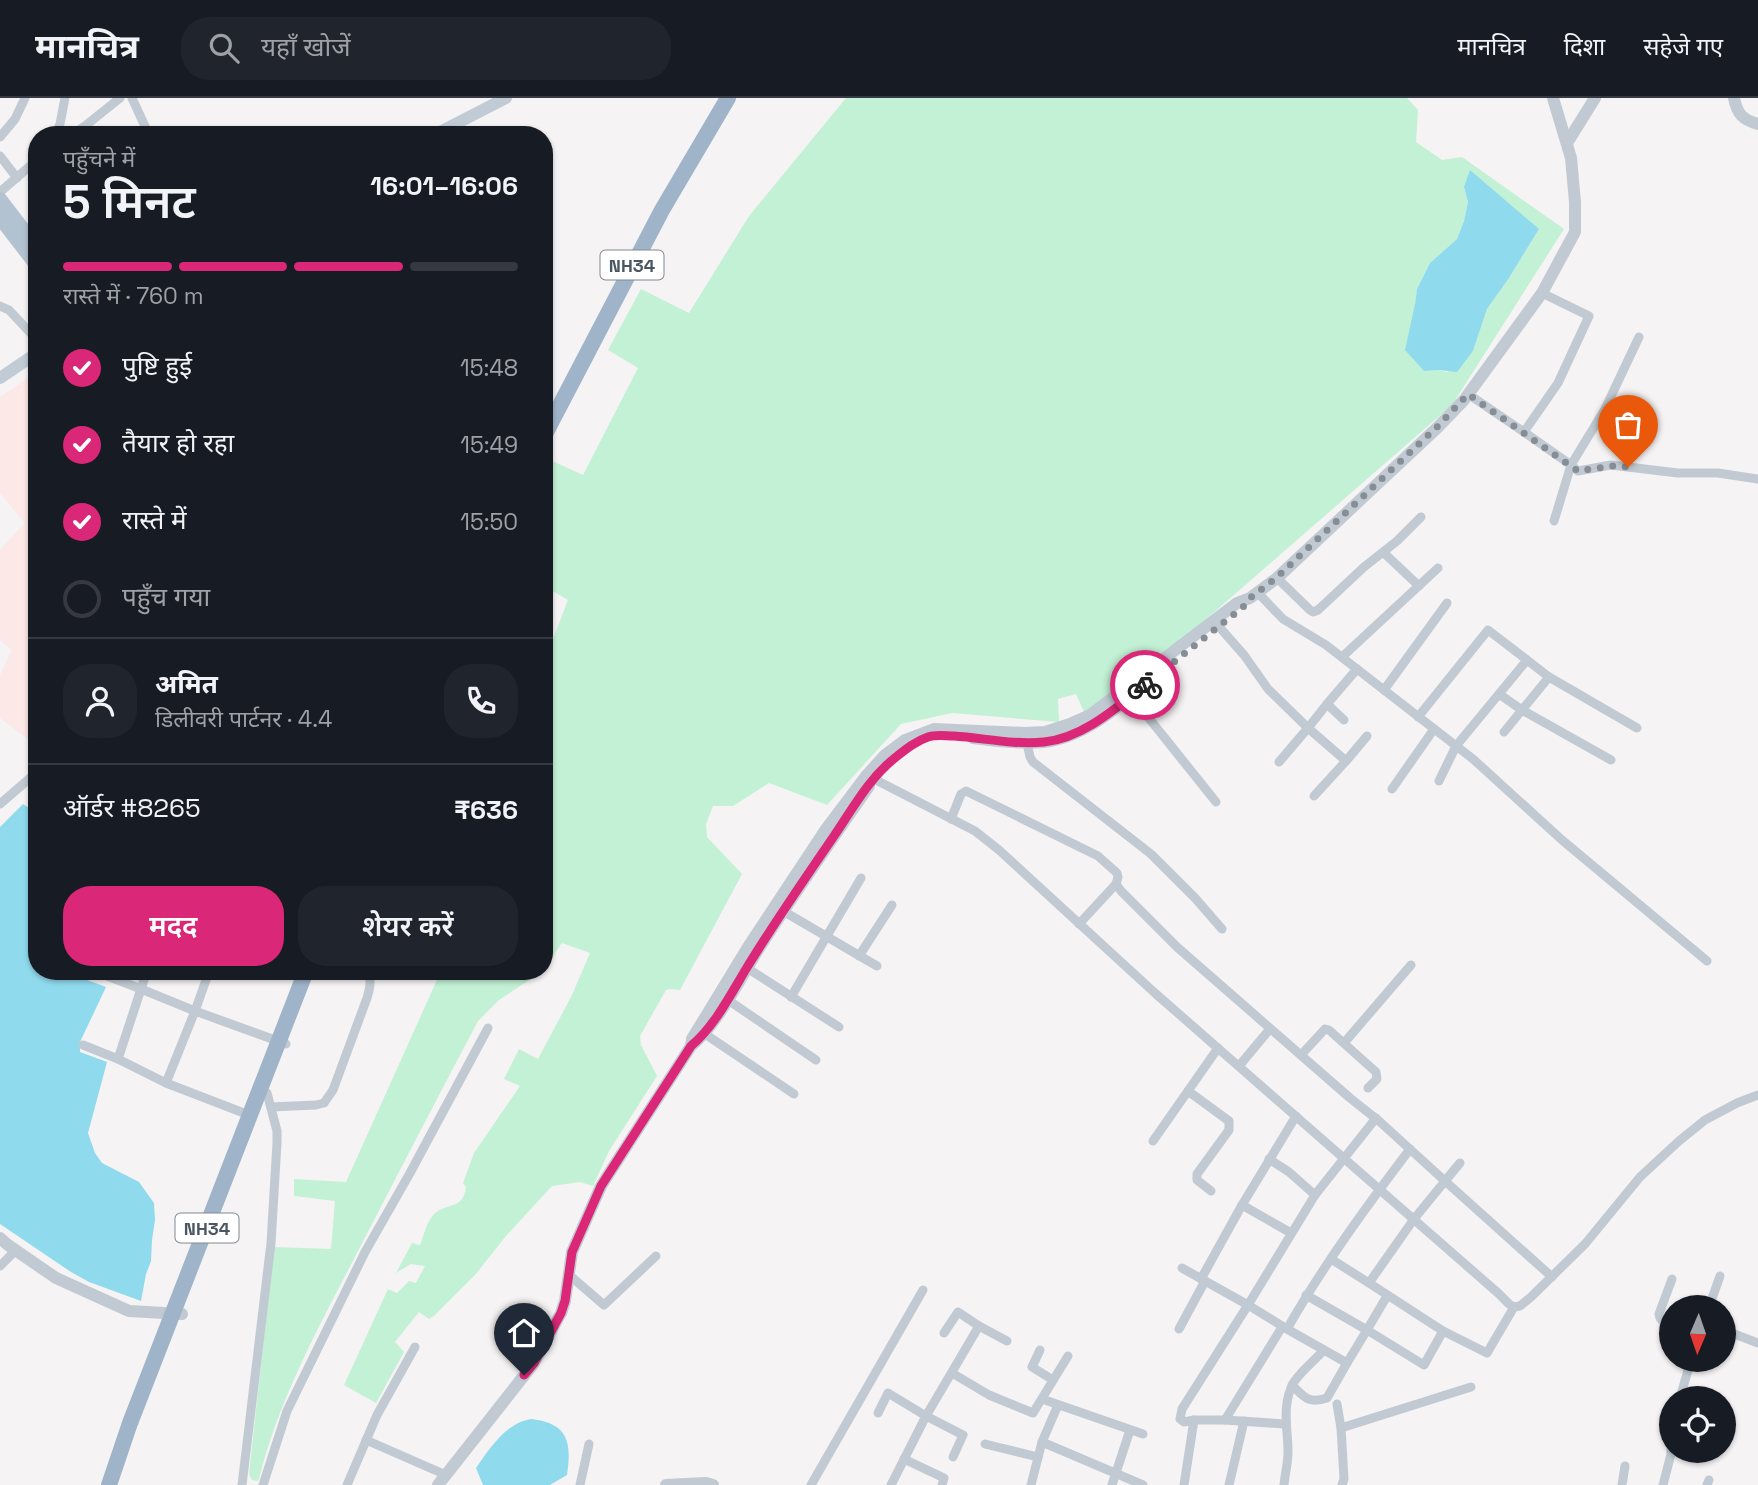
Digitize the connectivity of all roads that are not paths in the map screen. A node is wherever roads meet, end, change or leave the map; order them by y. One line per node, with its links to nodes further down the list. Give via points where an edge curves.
1 (25, 98): 15 (street)
2 (65, 98): 11 (street)
3 (120, 98): 12 (street)
4 (132, 98): 13 (street)
5 (506, 98): 14 (main road)
6 (727, 98): 32 (highway, NH34, via 662,210)
7 (1553, 98): 16 (street)
8 (1595, 98): 16 (street)
9 (1734, 98): 10 (street, via 1740,116)
10 (1758, 124)
11 (59, 126)
12 (85, 126)
13 (145, 126)
14 (452, 126)
15 (0, 137)
16 (1567, 143): 25 (street, via 1576,226)
17 (0, 156): 19 (street)
18 (28, 168): 19 (street)
19 (17, 178): 20 (street)
20 (0, 192)
21 (0, 199): 22 (main road)
22 (7, 226): 23 (main road); 24 (main road)
23 (28, 241)
24 (28, 254)
25 (1542, 293): 31 (street); 33 (street, via 1589,316 1558,383)
26 (0, 306): 27 (street)
27 (28, 330)
28 (1639, 337): 34 (street)
29 (28, 359): 30 (main road)
30 (0, 377)
31 (1468, 394): 33 (street); 40 (street)
32 (553, 419)
33 (1524, 432): 34 (street)
34 (1571, 465): 35 (street, via 1578,471 1611,466); 37 (street)
35 (1758, 479)
36 (1421, 517): 38 (street)
37 (1554, 522)
38 (1384, 553): 40 (street, via 1313,612); 41 (street)
39 (1438, 568): 41 (street)
40 (1276, 578): 42 (street)
41 (1419, 586): 45 (street)
42 (1254, 596): 44 (street, via 1237,603); 45 (street)
43 (1447, 603): 49 (street)
44 (1217, 624): 50 (street); 56 (street, via 1268,689)
45 (1342, 657): 47 (street)
46 (1527, 660): 48 (street); 51 (street); 54 (street, via 1488,630)
47 (1357, 669): 49 (street); 52 (street)
48 (1549, 677): 53 (street); 57 (street)
49 (1384, 690): 54 (street)
50 (1128, 692): 61 (street, via 1090,715); 71 (street)
51 (1499, 694): 53 (street); 62 (street)
52 (1326, 704): 55 (street); 56 (street)
53 (1522, 710): 59 (street); 63 (street)
54 (1418, 717): 58 (street)
55 (1344, 720)
56 (1308, 728): 64 (street); 65 (street)
57 (1637, 728)
58 (1434, 729): 62 (street); 69 (street)
59 (1504, 732)
60 (1367, 736): 64 (street)
61 (1026, 738): 66 (street, via 933,729 905,740 885,755); 79 (street, via 1033,762 1151,855)
62 (1456, 746): 68 (street); 82 (street)
63 (1611, 760)
64 (1346, 761): 70 (street)
65 (1279, 762)
66 (870, 778): 73 (street); 77 (street); 99 (street, via 827,829 750,944)
67 (28, 780): 72 (street)
68 (1439, 781)
69 (1392, 789)
70 (1314, 796)
71 (1216, 802)
72 (0, 803)
73 (951, 819): 75 (street, via 966,791 1098,856 1117,873); 78 (street, via 999,850)
74 (861, 878): 80 (street)
75 (1116, 884): 78 (street); 98 (street, via 1177,947)
76 (892, 905): 81 (street)
77 (783, 911): 80 (street); 85 (street)
78 (1079, 924): 103 (street)
79 (1222, 929)
80 (826, 937): 81 (street); 93 (street)
81 (859, 956): 84 (street)
82 (1707, 961)
83 (1411, 965): 101 (street)
84 (877, 966)
85 (747, 968): 93 (street); 94 (street)
86 (118, 980): 92 (street)
87 (144, 980): 92 (street)
88 (206, 980): 95 (street)
89 (303, 980): 100 (highway, NH34)
90 (311, 980): 100 (highway, NH34)
91 (370, 980): 113 (street, via 333,1090 324,1103)
92 (141, 989): 95 (street); 105 (street)
93 (791, 997): 96 (street)
94 (728, 1000): 99 (street); 106 (street)
95 (195, 1011): 100 (street); 108 (street)
96 (839, 1027)
97 (488, 1028): 193 (street, via 365,1252 287,1411)
98 (1270, 1028): 104 (street); 107 (street)
99 (701, 1031): 111 (street); 135 (street, via 692,1038 601,1186 572,1252)
100 (282, 1042): 113 (highway, NH34); 114 (highway, NH34)
101 (1344, 1043): 104 (street, via 1325,1029); 109 (street, via 1376,1072 1377,1079)
102 (83, 1045): 105 (street)
103 (1218, 1048): 107 (street); 110 (street)
104 (1301, 1055): 116 (street)
105 (118, 1059): 108 (street)
106 (816, 1060)
107 (1239, 1066): 115 (street)
108 (166, 1083): 114 (street)
109 (1368, 1088)
110 (1188, 1091): 117 (street); 124 (street, via 1229,1121 1226,1134 1198,1174 1197,1180)
111 (794, 1094)
112 (1758, 1095): 137 (street, via 1705,1120 1679,1141 1640,1177)
113 (269, 1100): 148 (highway, NH34); 192 (street, via 277,1130 271,1243)
114 (249, 1115): 148 (highway, NH34)
115 (1296, 1116): 119 (street); 120 (street)
116 (1376, 1118): 118 (street); 119 (street)
117 (1153, 1141)
118 (1410, 1149): 122 (street); 123 (street)
119 (1345, 1158): 123 (street); 125 (street)
120 (1269, 1159): 125 (street); 126 (street)
121 (1460, 1163): 122 (street)
122 (1445, 1181): 127 (street); 137 (street)
123 (1380, 1189): 127 (street); 132 (street)
124 (1211, 1191)
125 (1315, 1195): 128 (street)
126 (1242, 1205): 128 (street); 139 (street)
127 (1414, 1219): 140 (street); 147 (street)
128 (1291, 1233): 146 (street)
129 (0, 1238): 130 (street)
130 (16, 1250): 133 (street); 148 (street, via 56,1278 129,1311)
131 (656, 1256): 135 (street, via 604,1305)
132 (1331, 1259): 140 (street); 142 (street)
133 (0, 1266)
134 (1182, 1268): 139 (street)
135 (568, 1274): 189 (street, via 561,1313 534,1363)
136 (1720, 1276): 144 (street)
137 (1552, 1277): 147 (street)
138 (1672, 1279): 143 (street)
139 (1203, 1280): 146 (street); 151 (street)
140 (1368, 1283): 145 (street)
141 (923, 1290): 198 (street)
142 (1306, 1295): 150 (street); 152 (street)
143 (1666, 1295)
144 (1713, 1295)
145 (1387, 1296): 152 (street); 153 (street)
146 (1248, 1305): 150 (street); 172 (street, via 1182,1409 1180,1419)
147 (1514, 1307): 153 (street, via 1487,1353)
148 (178, 1313): 190 (highway, NH34, via 130,1423); 191 (highway, NH34)
149 (979, 1326): 154 (street, via 958,1312); 156 (street); 163 (street)
150 (1284, 1328): 160 (street); 173 (street)
151 (1179, 1329)
152 (1367, 1330): 153 (street, via 1424,1365); 162 (street)
153 (1443, 1331)
154 (944, 1333)
155 (1736, 1335): 157 (street)
156 (1007, 1341)
157 (1758, 1343)
158 (415, 1348): 179 (street)
159 (1040, 1350): 164 (street, via 1032,1367)
160 (1324, 1350): 162 (street); 165 (street)
161 (1068, 1356): 164 (street)
162 (1347, 1363): 165 (street, via 1327,1398 1308,1400)
163 (953, 1373): 167 (street, via 989,1395 1033,1413); 171 (street)
164 (1053, 1380): 167 (street)
165 (1292, 1385): 175 (street)
166 (1471, 1387): 176 (street)
167 (1042, 1399): 169 (street)
168 (1337, 1404): 176 (street)
169 (1058, 1405): 177 (street); 180 (street)
170 (878, 1413): 171 (street, via 888,1393)
171 (926, 1416): 183 (street, via 963,1435); 185 (street)
172 (1194, 1420): 173 (street); 204 (street)
173 (1225, 1420): 174 (street)
174 (1244, 1422): 175 (street); 205 (street)
175 (1285, 1424): 206 (street)
176 (1341, 1428): 207 (street)
177 (1130, 1430): 178 (street); 188 (street)
178 (1143, 1434)
179 (366, 1440): 189 (street); 194 (street)
180 (1042, 1441): 184 (street); 188 (street)
181 (589, 1444): 195 (street)
182 (985, 1444): 184 (street)
183 (953, 1457)
184 (1038, 1457): 201 (street)
185 (904, 1459): 199 (street); 200 (street, via 944,1478)
186 (1669, 1463): 209 (street)
187 (1625, 1466): 208 (street)
188 (1115, 1474): 202 (street); 203 (street)
189 (442, 1480)
190 (109, 1485)
191 (119, 1485)
192 (242, 1485)
193 (263, 1485)
194 (348, 1485)
195 (580, 1485)
196 (666, 1485): 197 (street)
197 (713, 1485)
198 (811, 1485)
199 (891, 1485)
200 (942, 1485)
201 (1031, 1485)
202 (1112, 1485)
203 (1143, 1485)
204 (1184, 1485)
205 (1230, 1485)
206 (1284, 1485)
207 (1342, 1485)
208 (1622, 1485)
209 (1663, 1485)

